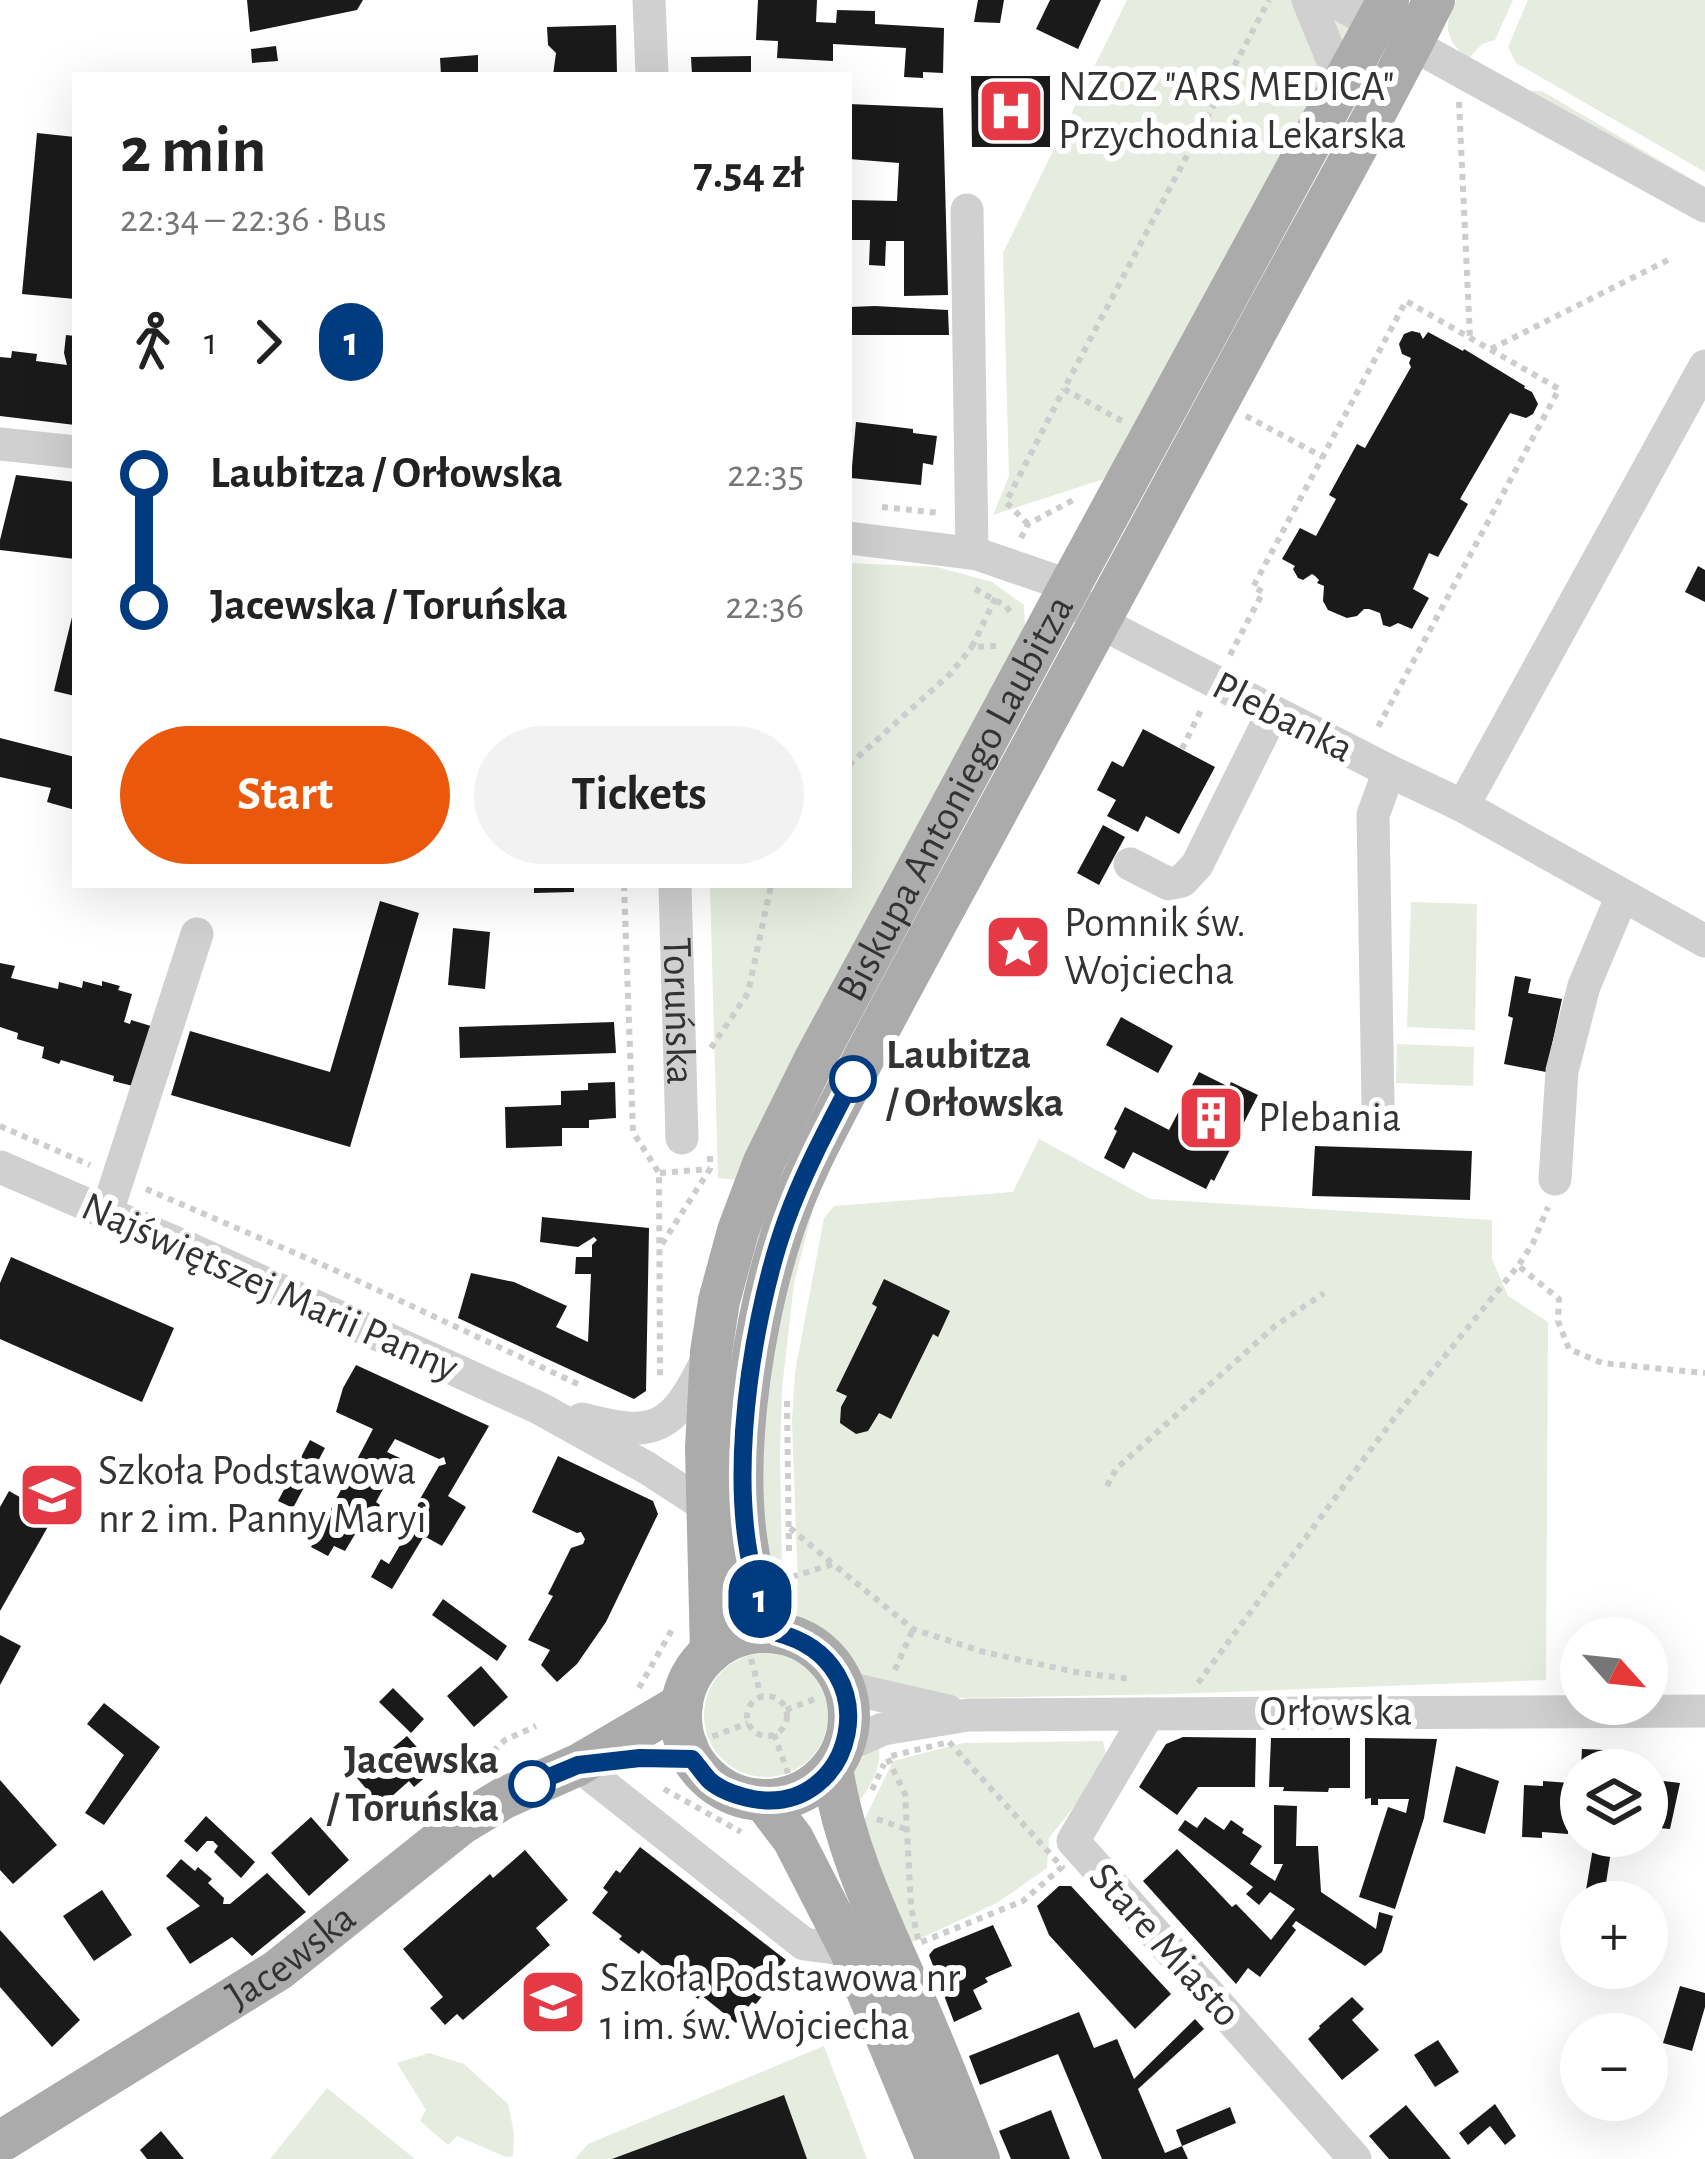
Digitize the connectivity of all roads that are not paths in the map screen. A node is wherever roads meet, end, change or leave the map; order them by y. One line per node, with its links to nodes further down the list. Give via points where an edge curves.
1 (650, 0): 6 (street)
2 (1308, 0): 7 (street)
3 (1332, 0): 5 (street)
4 (1434, 0): 5 (main road, Biskupa Antoniego Laubitza)
5 (1392, 23): 7 (main road, Biskupa Antoniego Laubitza); 8 (street); 16 (main road, Biskupa Antoniego Laubitza, via 1219,401)
6 (652, 72)
7 (1342, 85): 15 (main road, Biskupa Antoniego Laubitza)
8 (1705, 206)
9 (967, 210): 14 (street)
10 (1705, 366): 19 (street)
11 (0, 444): 12 (street)
12 (72, 452)
13 (852, 538): 14 (street, Plebanka)
14 (973, 553): 15 (street, Plebanka)
15 (1067, 591): 16 (street, Plebanka); 30 (main road, Biskupa Antoniego Laubitza, via 764,1162 738,1232)
16 (1099, 622): 17 (street, Plebanka); 33 (main road, Biskupa Antoniego Laubitza, via 872,1043 784,1225 748,1392 744,1522 764,1612)
17 (1273, 712): 18 (street, Plebanka); 20 (street, via 1182,881 1169,884)
18 (1376, 764): 19 (street, Plebanka); 25 (street)
19 (1463, 806): 22 (street, Plebanka)
20 (1130, 864)
21 (675, 888): 26 (street, Toruńska)
22 (1622, 896): 24 (street, Plebanka); 28 (street, via 1584,986 1562,1072)
23 (197, 934): 29 (street)
24 (1705, 941)
25 (1378, 1104)
26 (682, 1138)
27 (0, 1167): 29 (street, Najświętszej Marii Panny)
28 (1556, 1179)
29 (107, 1212): 31 (street, Najświętszej Marii Panny)
30 (711, 1352): 31 (street, Najświętszej Marii Panny, via 687,1400 657,1424 629,1429); 32 (main road, Biskupa Antoniego Laubitza)
31 (539, 1408): 32 (street, Najświętszej Marii Panny)
32 (707, 1507): 33 (main road, Biskupa Antoniego Laubitza)
33 (744, 1640): 34 (main road, via 796,1638); 36 (main road, via 697,1667)
34 (844, 1687): 38 (street, Orłowska); 40 (main road, via 849,1716)
35 (1146, 1697): 37 (street, Orłowska); 38 (street, Orłowska); 47 (street, Stare Miasto, via 1073,1841)
36 (682, 1704): 39 (main road); 41 (main road, Jacewska)
37 (1705, 1711)
38 (968, 1715): 40 (street, Orłowska, via 883,1730)
39 (689, 1753): 41 (main road, Jacewska); 42 (main road, via 711,1782 736,1796)
40 (838, 1756): 42 (main road, via 822,1779); 46 (main road, via 842,1820)
41 (578, 1765): 43 (street, via 805,1944); 44 (main road, Jacewska, via 461,1824 278,1970)
42 (780, 1798): 43 (main road)
43 (850, 1950): 45 (main road)
44 (2, 2137)
45 (937, 2159)
46 (979, 2159)
47 (1355, 2159)

